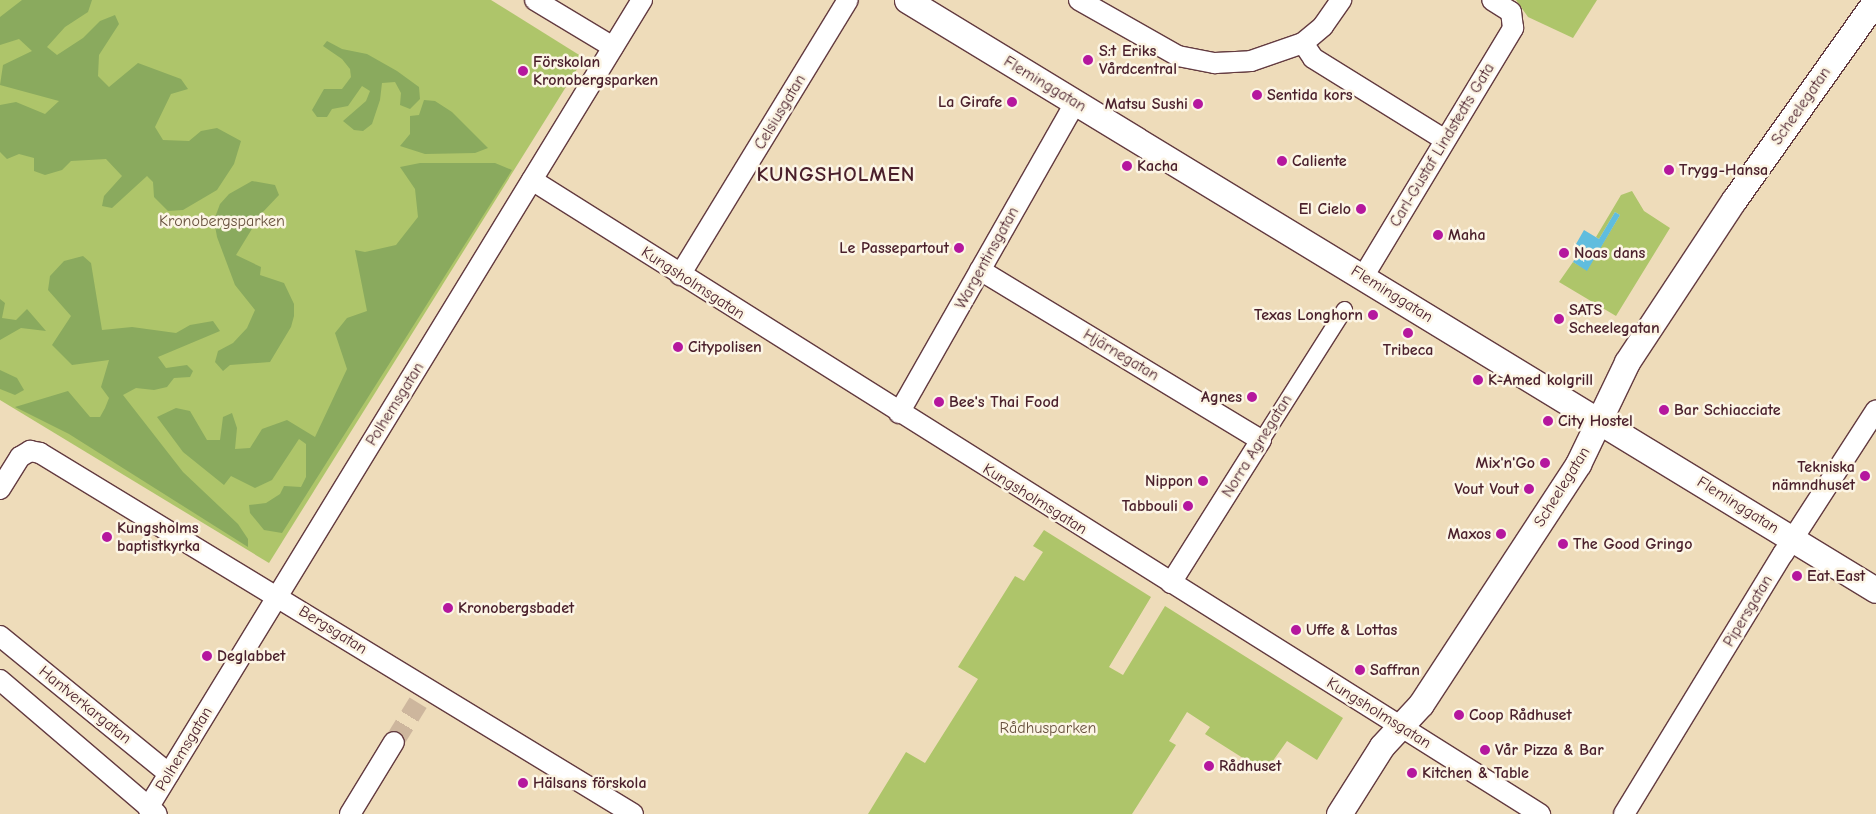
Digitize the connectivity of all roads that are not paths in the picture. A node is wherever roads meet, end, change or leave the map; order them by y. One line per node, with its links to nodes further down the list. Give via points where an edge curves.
1 (535, 0): 11 (street)
2 (642, 0): 11 (street, Polhemsgatan)
3 (848, 0): 17 (street, Celsiusgatan)
4 (907, 0): 12 (street, Fleminggatan)
5 (936, 0): 16 (street, Fleminggatan)
6 (1079, 0): 10 (street, via 1178,56 1215,63 1251,61)
7 (1342, 0): 10 (street, via 1323,26)
8 (1492, 0): 13 (street, Carl-Gustaf Lindstedts Gata, via 1511,12 1513,28)
9 (1876, 0): 21 (street, Scheelegatan, via 1723,216 1627,362)
10 (1303, 43): 13 (street, via 1313,58)
11 (613, 47): 14 (street, Polhemsgatan)
12 (1075, 103): 15 (street, Wargentinsgatan); 16 (street, Fleminggatan)
13 (1445, 140): 16 (street, Carl-Gustaf Lindstedts Gata)
14 (532, 180): 17 (street, Kungsholmsgatan); 28 (street, Polhemsgatan)
15 (980, 270): 20 (street, Wargentinsgatan); 22 (street, Hjärnegatan)
16 (1367, 270): 21 (street, Fleminggatan)
17 (680, 275): 20 (street, Kungsholmsgatan)
18 (1344, 309): 22 (street, Norra Agnegatan)
19 (1876, 410): 24 (street, Pipersgatan)
20 (899, 413): 26 (street, Kungsholmsgatan)
21 (1602, 413): 24 (street, Fleminggatan); 31 (street, Scheelegatan, via 1578,464 1421,704)
22 (1261, 440): 26 (street, Norra Agnegatan)
23 (0, 489): 28 (street, Bergsgatan, via 20,457 30,451 40,453)
24 (1796, 533): 25 (street, Fleminggatan); 27 (street, Fleminggatan); 39 (street, Pipersgatan)
25 (1876, 574)
26 (1171, 583): 31 (street, Kungsholmsgatan)
27 (1876, 590)
28 (277, 595): 33 (street, Polhemsgatan); 36 (street, Bergsgatan, via 422,696)
29 (0, 636): 33 (street, Hantverkargatan)
30 (0, 680): 34 (street)
31 (1400, 726): 37 (street, Scheelegatan, via 1382,746); 38 (street, Kungsholmsgatan)
32 (394, 742): 35 (street)
33 (169, 774): 34 (street, Polhemsgatan)
34 (153, 811)
35 (350, 814)
36 (634, 814)
37 (1340, 814)
38 (1540, 814)
39 (1624, 814)

